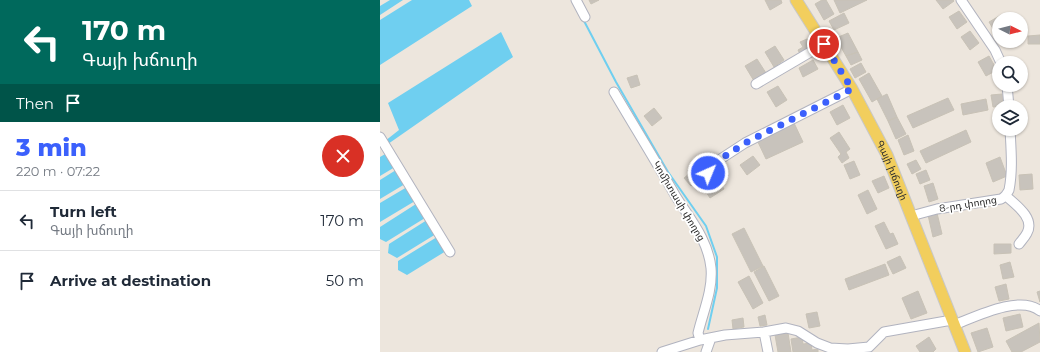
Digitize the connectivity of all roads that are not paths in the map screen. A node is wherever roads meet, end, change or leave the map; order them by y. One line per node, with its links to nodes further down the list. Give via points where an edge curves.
1 (576, 0): 4 (street)
2 (796, 0): 5 (main road, Գայի խճուղի)
3 (961, 0): 6 (street)
4 (585, 17)
5 (824, 44): 7 (street); 8 (main road, Գայի խճուղի)
6 (998, 56)
7 (756, 84)
8 (852, 89): 12 (street, via 745,143 719,160); 14 (main road, Գայի խճուղի, via 887,155)
9 (614, 92): 21 (street, Կոմիտասի փողոց, via 698,229 708,250 711,268 710,289 698,333)
10 (1010, 136): 13 (street, 8-րդ փողոց, via 1011,161)
11 (380, 137): 16 (street)
12 (708, 173)
13 (1006, 196): 14 (street, 8-րդ փողոց); 15 (street, via 1020,208 1030,226)
14 (911, 216): 18 (main road, Գայի խճուղի)
15 (1019, 244)
16 (450, 252)
17 (1040, 311): 18 (street, via 1037,308 1019,305 997,308)
18 (953, 322): 22 (street, via 884,332); 26 (main road, Գայի խճուղի)
19 (764, 332): 20 (street); 22 (street, via 786,328 830,348); 25 (street)
20 (711, 338): 21 (street); 24 (street)
21 (700, 340): 23 (street)
22 (869, 349)
23 (662, 352)
24 (706, 352)
25 (768, 352)
26 (965, 352)

